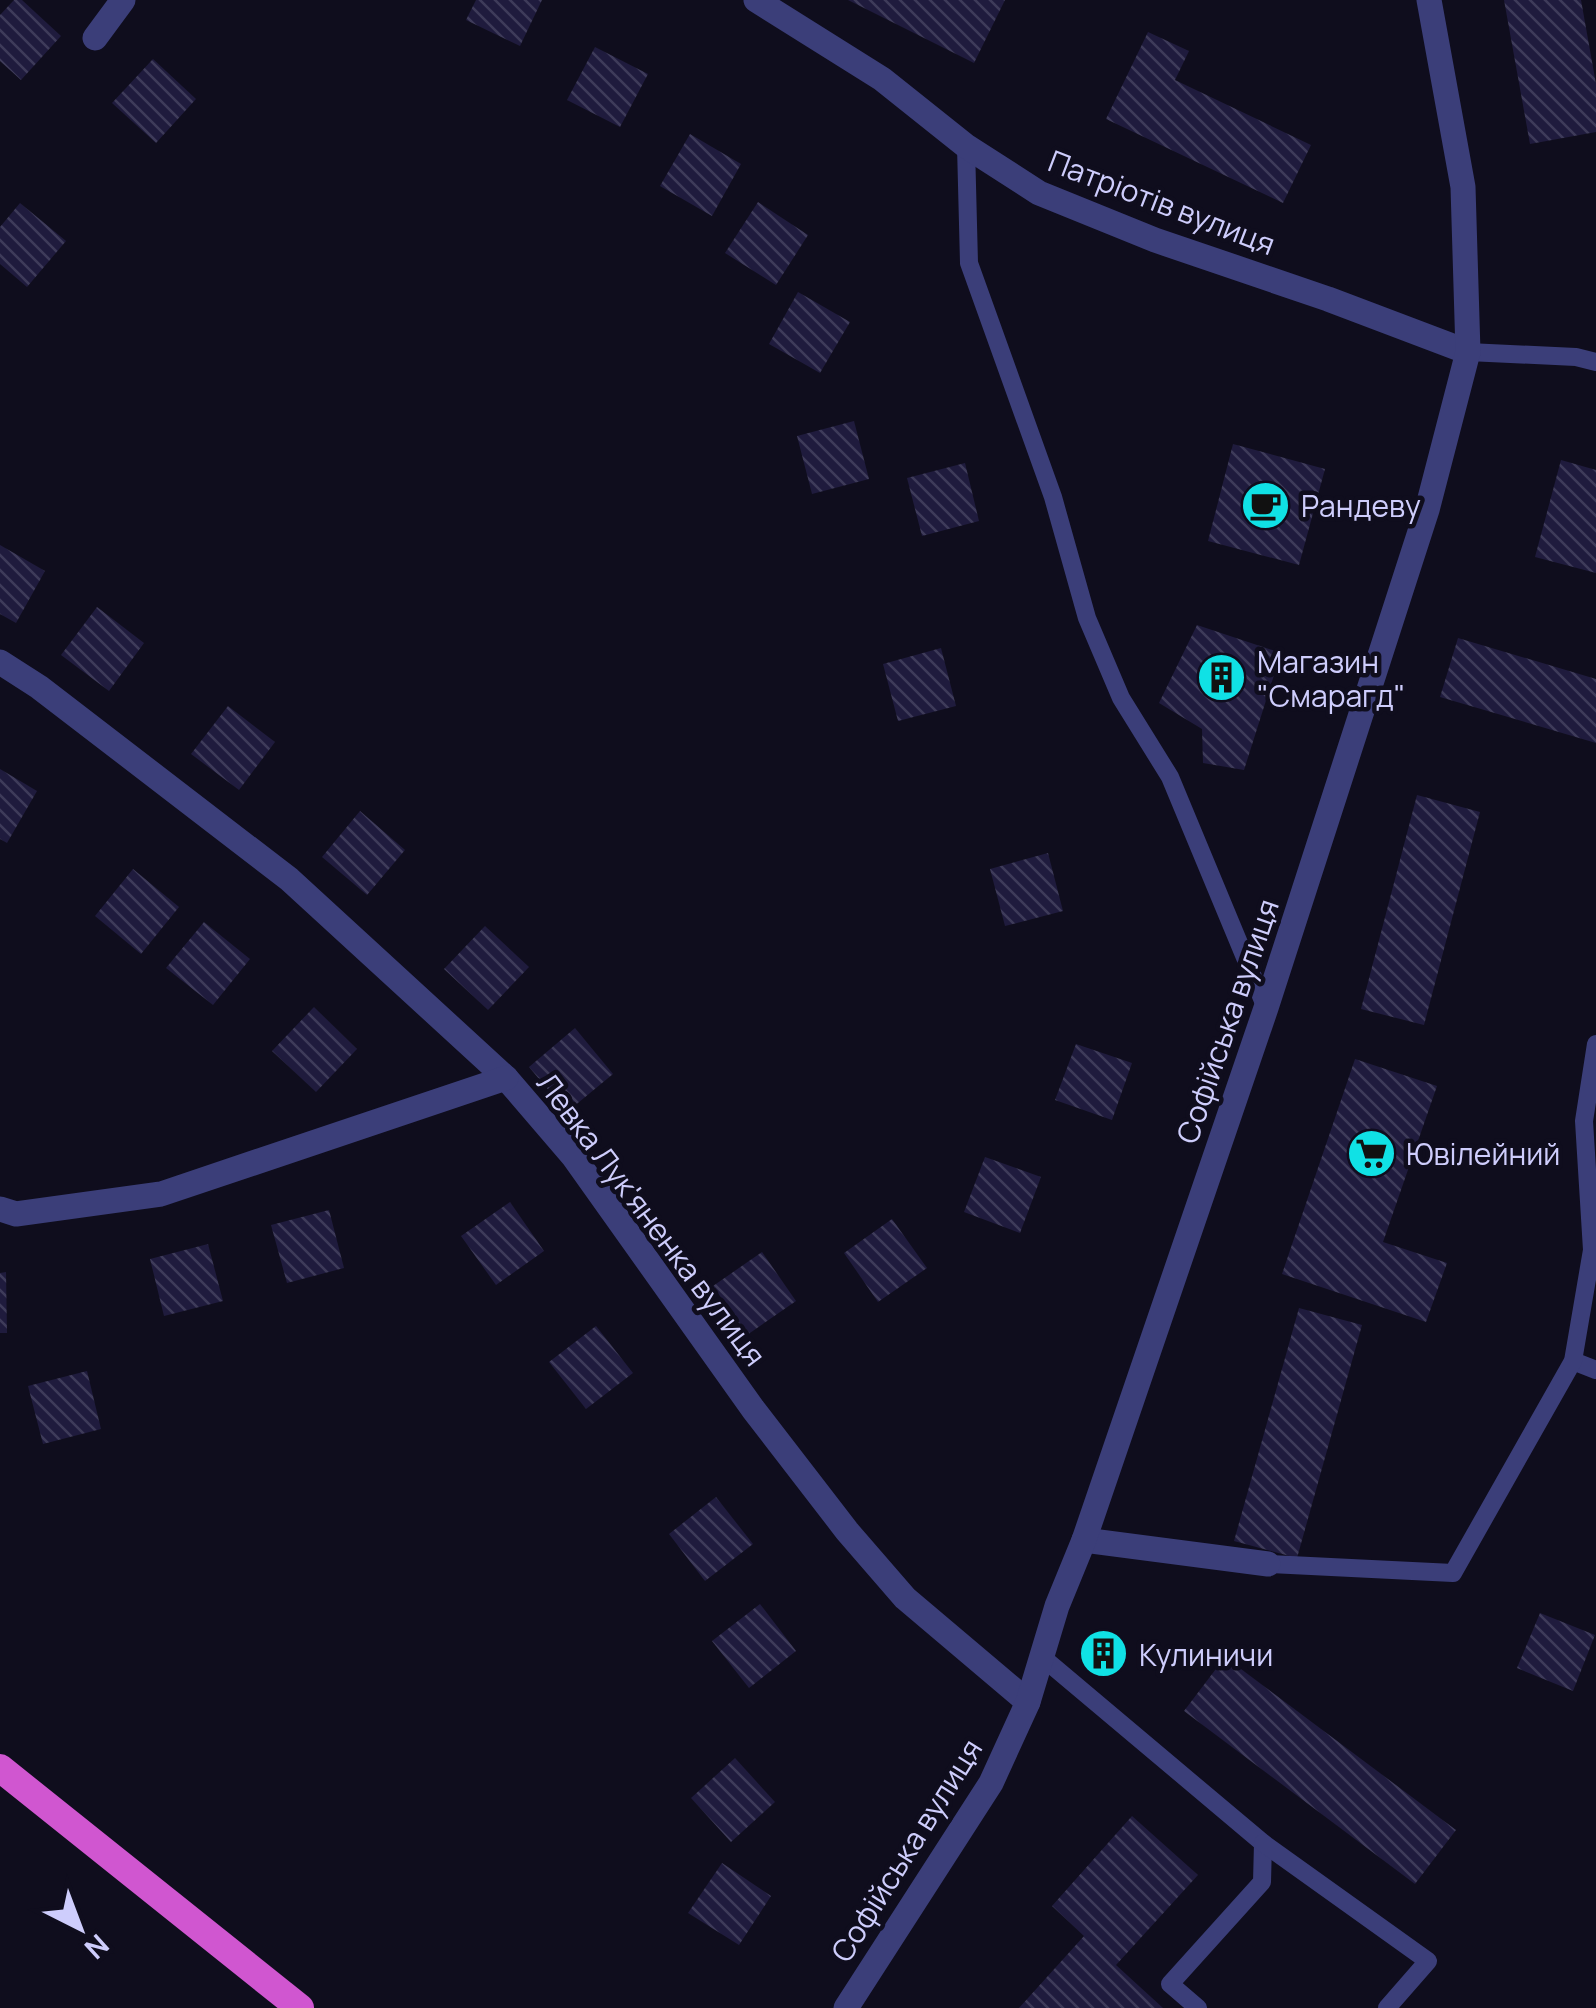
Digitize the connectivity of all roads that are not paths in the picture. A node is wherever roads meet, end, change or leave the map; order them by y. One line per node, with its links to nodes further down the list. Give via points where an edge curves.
1 (123, 0): 4 (street)
2 (756, 0): 5 (street, Патріотів вулиця, via 882,80)
3 (1429, 0): 6 (street, Софійська вулиця, via 1463,187)
4 (96, 38)
5 (966, 146): 6 (street, Патріотів вулиця, via 1039,193); 9 (lane, via 969,263 1054,497 1087,618 1120,698 1170,777)
6 (1468, 352): 7 (lane); 9 (street, Софійська вулиця, via 1428,510)
7 (1596, 362)
8 (0, 662): 11 (street, Левка Лук'яненка вулиця, via 290,880)
9 (1266, 1008): 15 (street, Софійська вулиця)
10 (1596, 1044): 13 (lane, via 1584,1121 1592,1250)
11 (506, 1078): 12 (street, via 162,1194 16,1214); 18 (street, Левка Лук'яненка вулиця, via 573,1156 847,1531 906,1598)
12 (0, 1209)
13 (1573, 1362): 14 (lane); 16 (lane, via 1453,1573)
14 (1596, 1370)
15 (1084, 1540): 16 (street); 17 (street, Софійська вулиця)
16 (1268, 1564)
17 (1042, 1657): 18 (street, Софійська вулиця); 20 (lane)
18 (1028, 1702): 22 (street, Софійська вулиця, via 991,1783)
19 (0, 1768): 21 (highway)
20 (1263, 1843): 23 (lane, via 1262,1882 1170,1984); 24 (lane, via 1428,1961)
21 (300, 2008)
22 (846, 2008)
23 (1198, 2008)
24 (1386, 2008)

